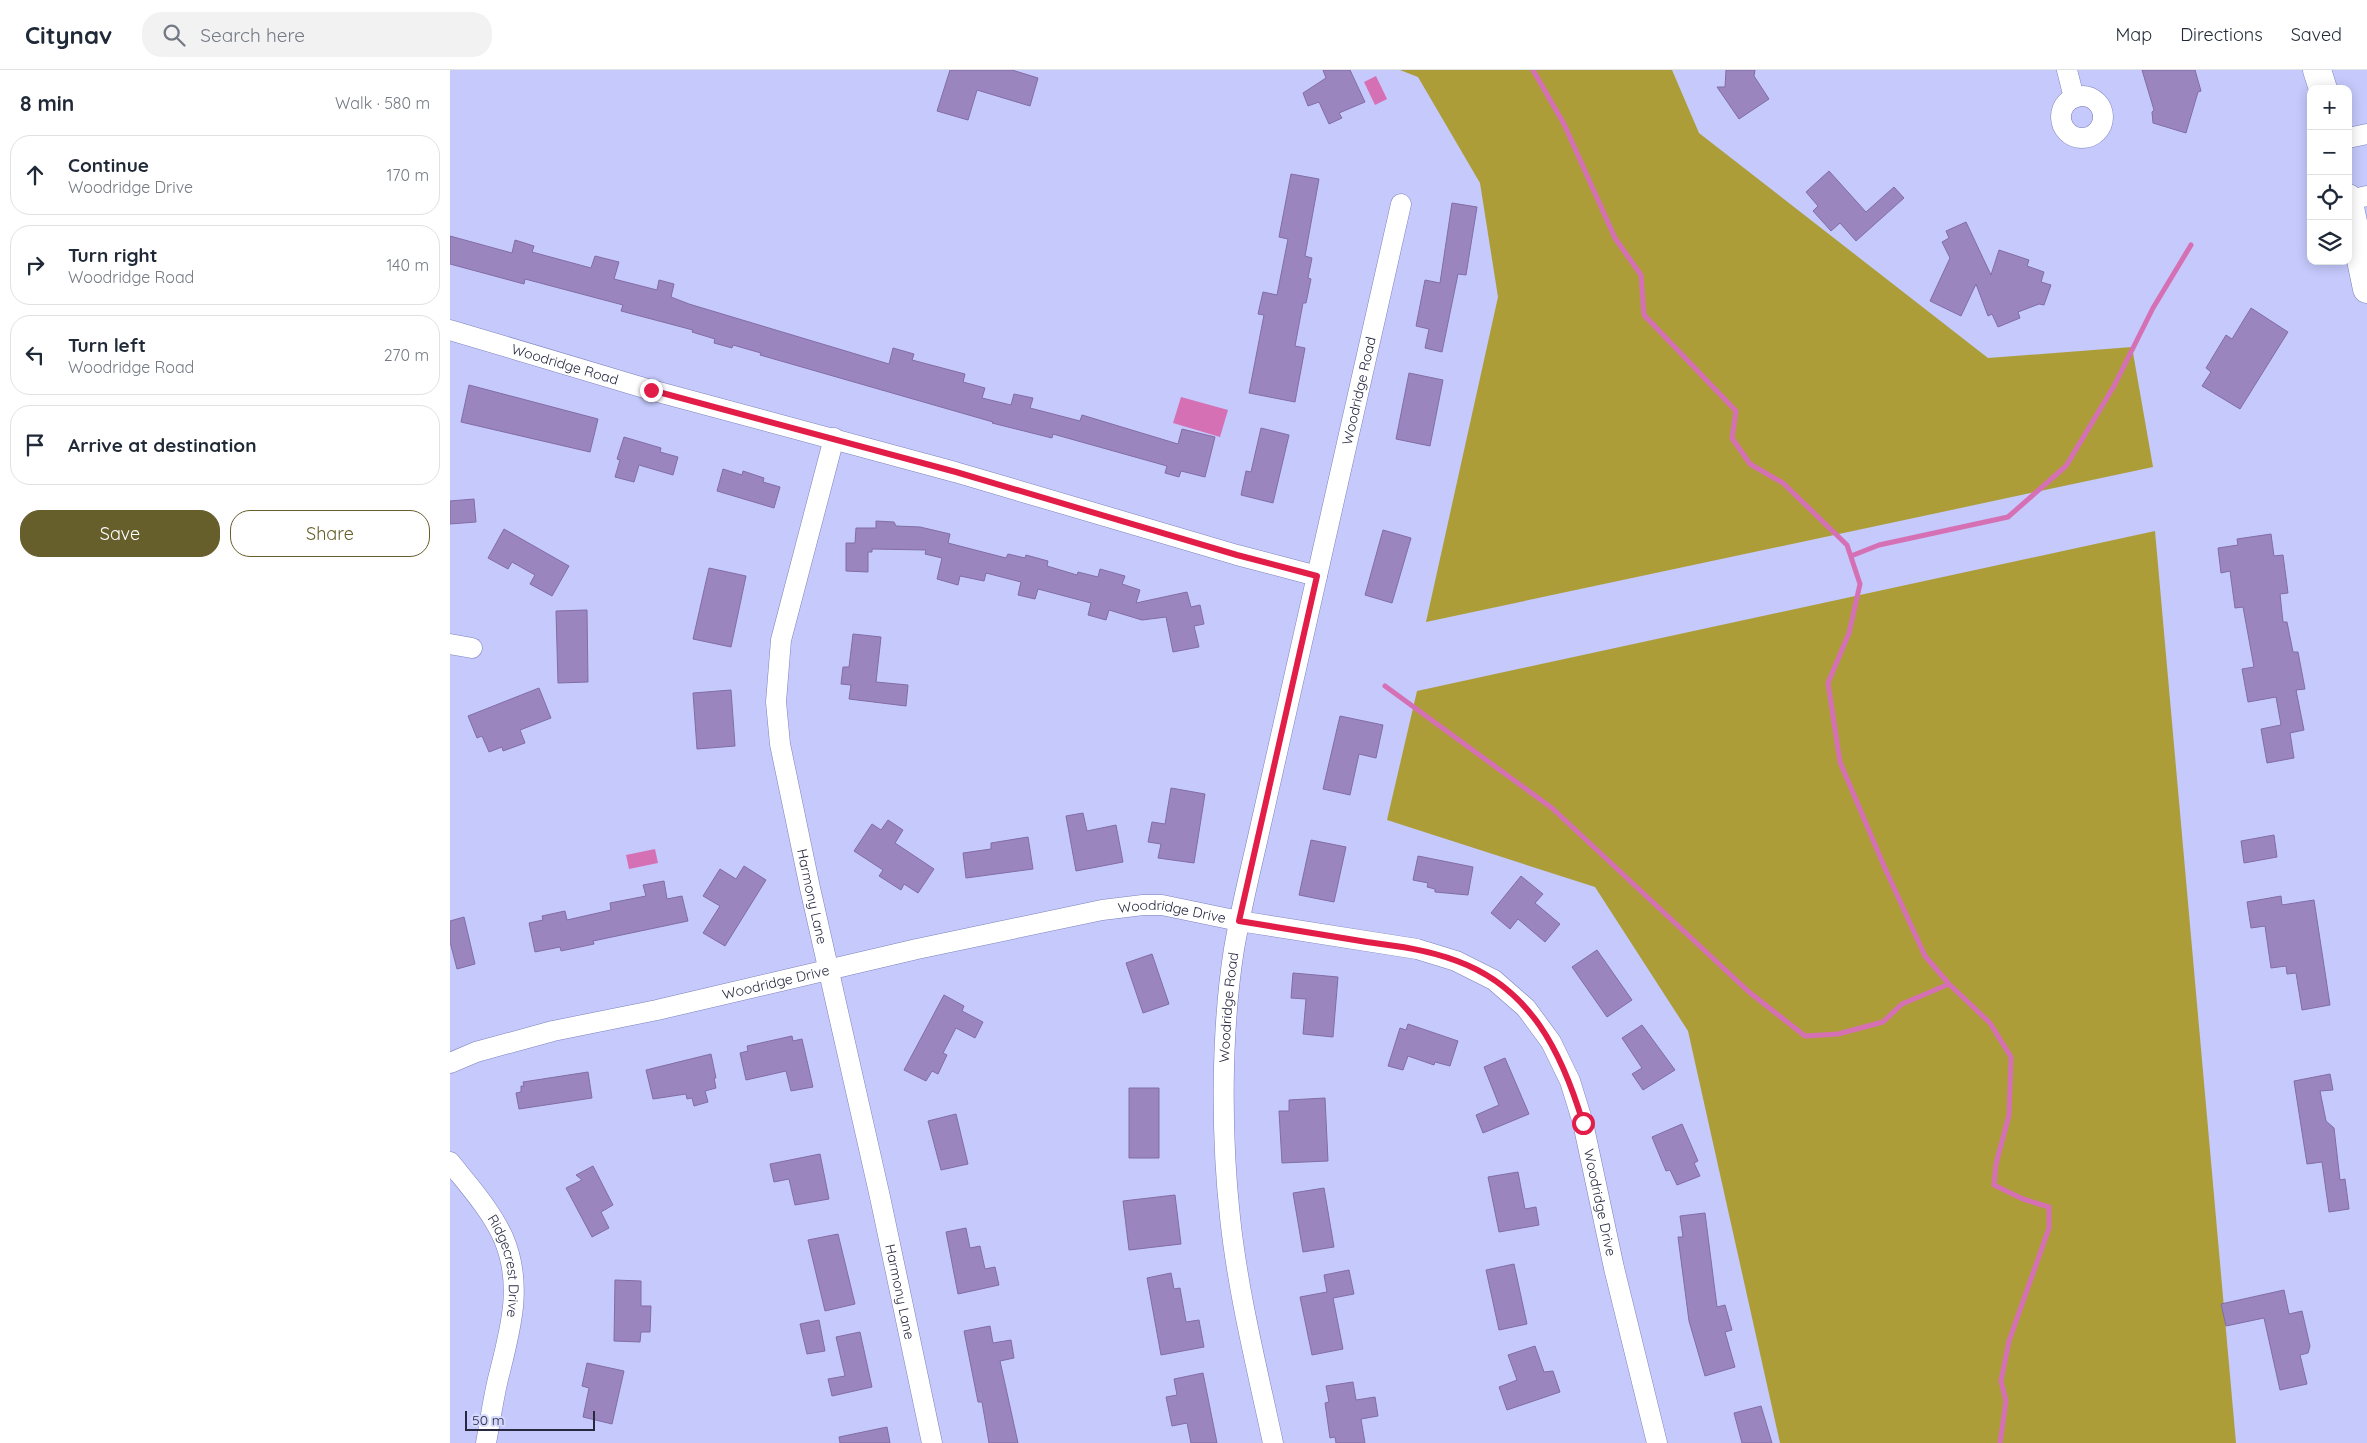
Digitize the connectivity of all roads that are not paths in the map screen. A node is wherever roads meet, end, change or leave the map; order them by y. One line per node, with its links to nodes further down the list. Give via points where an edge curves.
1 (2067, 70): 4 (street)
2 (2318, 70): 3 (main road)
3 (2322, 85)
4 (2074, 98)
5 (2367, 134): 6 (street)
6 (2352, 137)
7 (2367, 196): 8 (street)
8 (2352, 198)
9 (1401, 204): 14 (street, Woodridge Road)
10 (2352, 218): 11 (main road)
11 (2367, 289)
12 (450, 330): 13 (street, Woodridge Road, via 651,390)
13 (834, 438): 14 (street, Woodridge Road); 18 (street, Harmony Lane, via 781,640 776,702 780,744)
14 (1317, 576): 17 (street, Woodridge Road)
15 (450, 644): 16 (street)
16 (472, 648)
17 (1239, 921): 18 (street, Woodridge Drive, via 1162,905 1102,910); 23 (street, Woodridge Road, via 1227,1033 1225,1156 1239,1280); 24 (street, Woodridge Drive, via 1417,949 1456,961 1494,980 1526,1008 1551,1042 1575,1097)
18 (829, 970): 19 (street, Woodridge Drive, via 514,1041); 22 (street, Harmony Lane)
19 (450, 1063)
20 (450, 1162): 21 (street, Ridgecrest Drive, via 492,1218 510,1257 514,1278 515,1300 508,1342)
21 (486, 1443)
22 (932, 1443)
23 (1272, 1443)
24 (1657, 1443)

